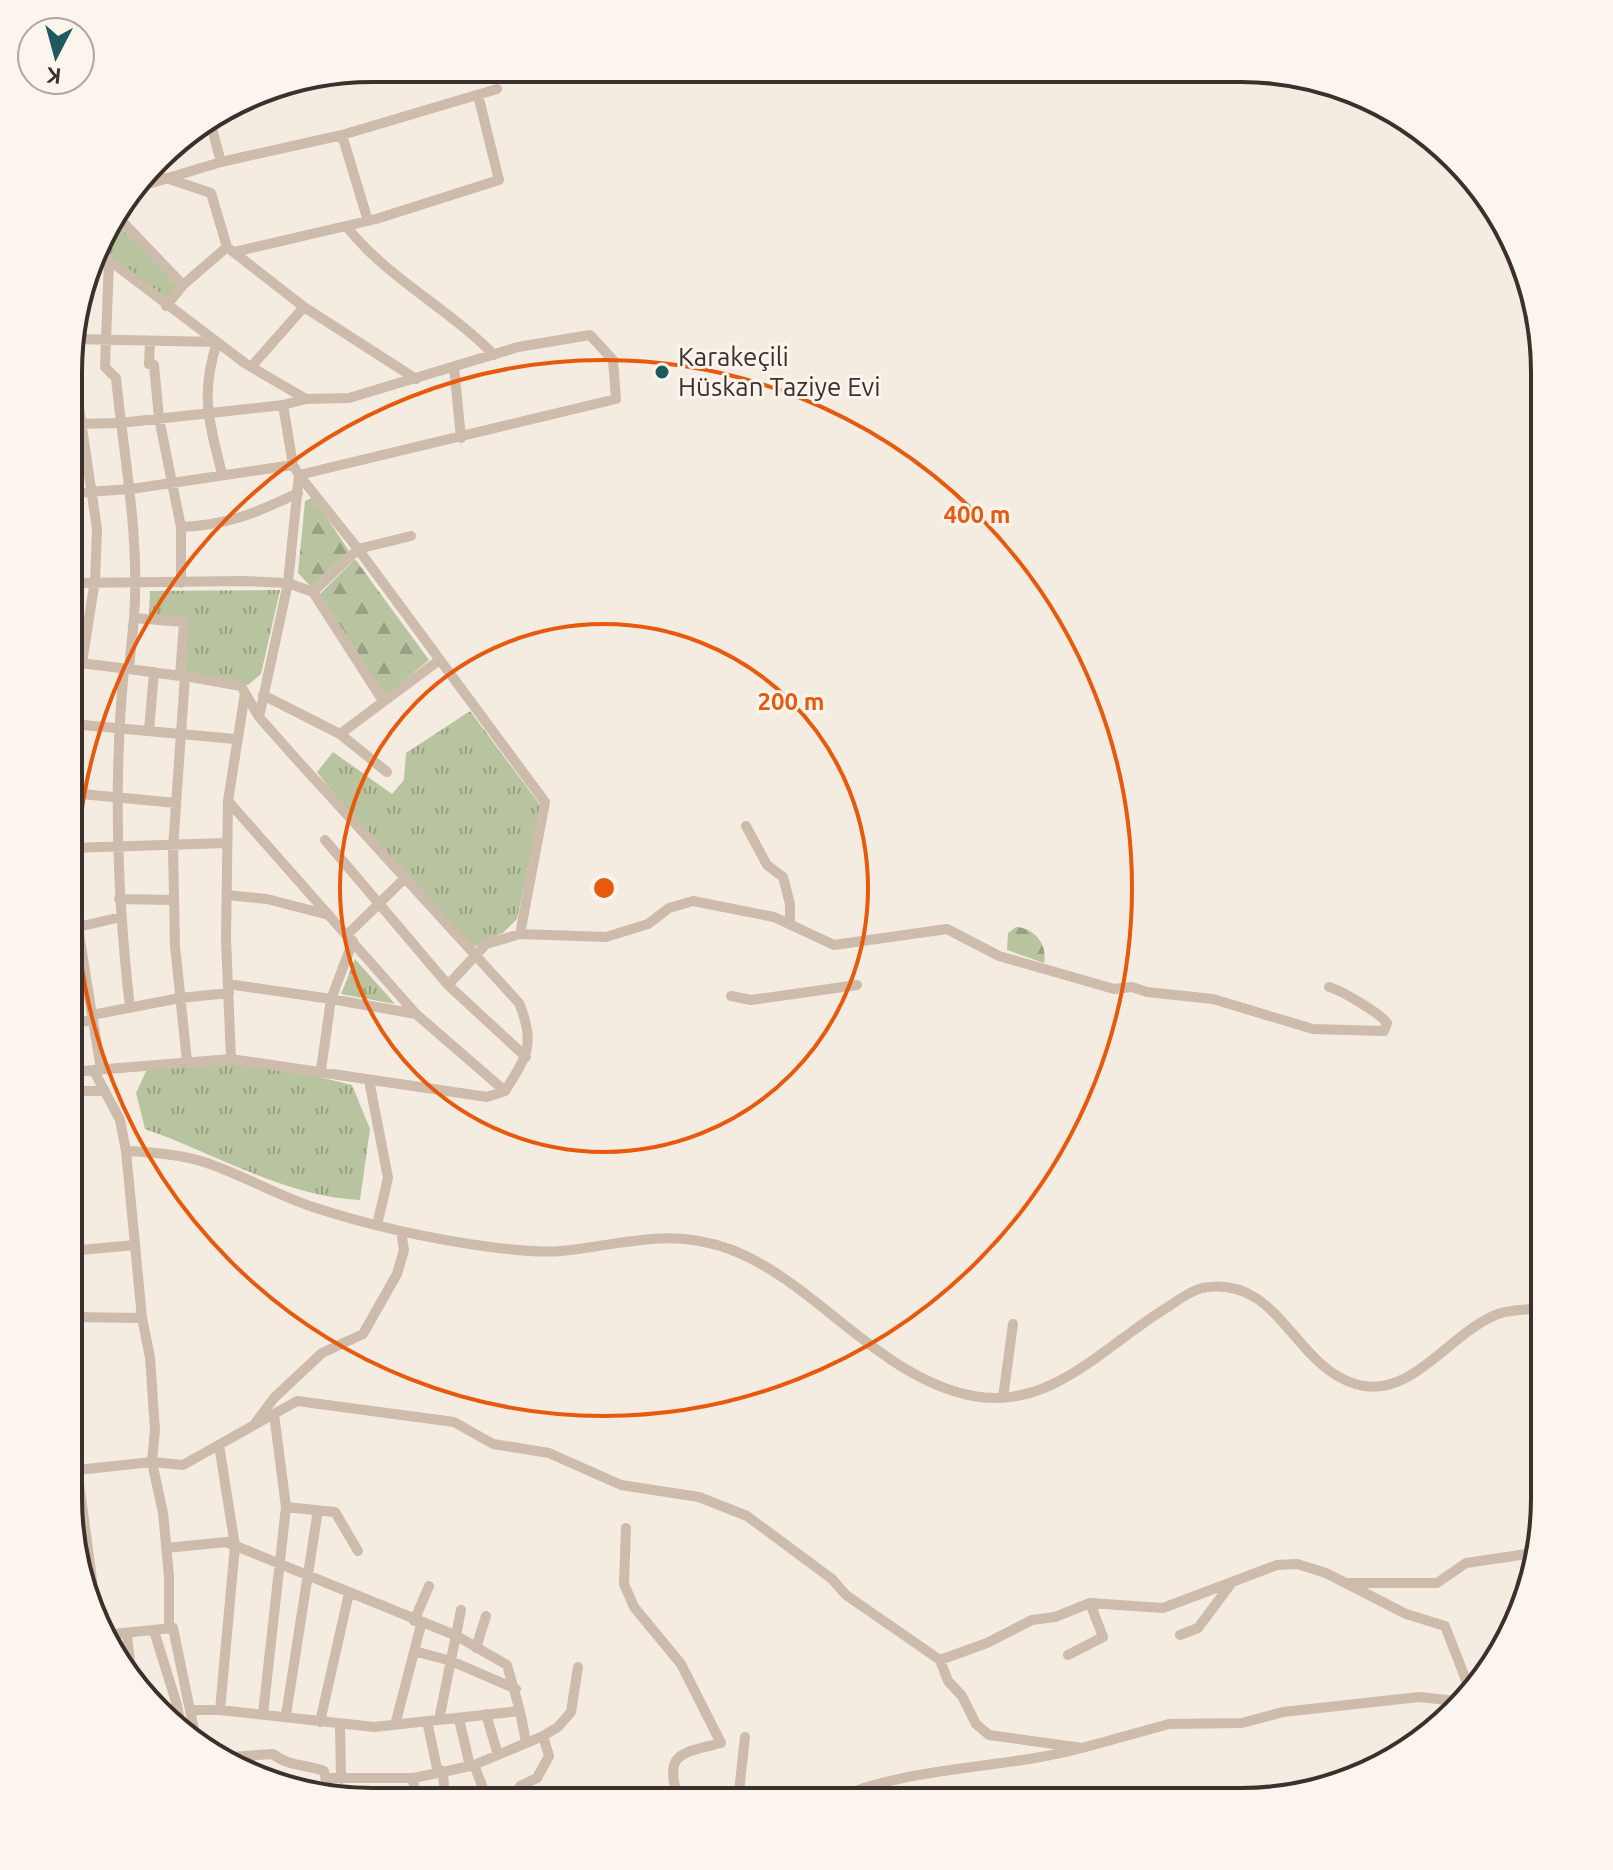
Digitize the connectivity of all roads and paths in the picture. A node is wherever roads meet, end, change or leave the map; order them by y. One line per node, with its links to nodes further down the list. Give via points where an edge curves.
1 (497, 89): 2 (street)
2 (478, 95): 4 (street); 8 (street, via 499,180)
3 (212, 130): 5 (street)
4 (342, 135): 5 (street); 8 (street)
5 (221, 162): 6 (street)
6 (165, 177): 7 (street); 11 (street, via 211,193)
7 (154, 181)
8 (368, 221): 10 (street)
9 (124, 223): 14 (street)
10 (346, 226): 11 (street); 21 (street, via 367,253)
11 (231, 249): 14 (street); 16 (street)
12 (105, 258): 13 (street)
13 (109, 261): 15 (street); 18 (street)
14 (183, 285): 15 (street)
15 (166, 306): 19 (street)
16 (304, 307): 22 (street); 24 (street)
17 (84, 340): 18 (street)
18 (104, 341): 20 (street); 29 (street, via 105,367 116,378)
19 (217, 342): 20 (street); 22 (street); 27 (street, via 206,377)
20 (150, 343): 28 (street)
21 (494, 355): 23 (street); 31 (street, via 590,335 613,360 616,399)
22 (251, 367): 25 (street)
23 (454, 367): 24 (street); 31 (street)
24 (416, 379): 25 (street, via 349,398)
25 (306, 399): 26 (street)
26 (283, 405): 27 (street); 33 (street)
27 (207, 413): 28 (street); 34 (street)
28 (159, 418): 29 (street); 35 (street)
29 (120, 423): 30 (street); 36 (street)
30 (82, 424)
31 (461, 438): 33 (street)
32 (82, 446): 38 (street)
33 (296, 470): 34 (street); 39 (street); 42 (street)
34 (222, 474): 35 (street)
35 (174, 482): 36 (street); 40 (street)
36 (131, 489): 38 (street); 43 (street)
37 (82, 493): 38 (street)
38 (93, 493): 44 (street)
39 (298, 493): 40 (street, via 218,526); 47 (street)
40 (181, 527): 46 (street)
41 (411, 536): 42 (street)
42 (358, 549): 48 (street); 51 (street)
43 (137, 579): 44 (street); 46 (street); 49 (street)
44 (95, 580): 45 (street); 50 (street)
45 (82, 582)
46 (181, 583): 47 (street)
47 (288, 583): 48 (street); 57 (street)
48 (313, 592): 58 (street)
49 (134, 618): 53 (street); 55 (street, via 184,622)
50 (82, 636)
51 (438, 661): 58 (street); 86 (street, via 545,802)
52 (82, 663): 53 (street)
53 (127, 669): 54 (street); 61 (street)
54 (154, 672): 55 (street); 62 (street)
55 (182, 676): 56 (street, via 241,686); 63 (street)
56 (245, 693): 59 (street); 65 (street)
57 (263, 695): 59 (street); 64 (street)
58 (383, 701): 64 (street)
59 (259, 717): 77 (street, via 339,801)
60 (82, 725): 61 (street)
61 (118, 727): 62 (street); 68 (street)
62 (149, 730): 63 (street)
63 (180, 734): 65 (street); 70 (street)
64 (340, 734): 66 (street)
65 (235, 739): 69 (street)
66 (387, 772)
67 (82, 794): 68 (street)
68 (119, 797): 70 (street); 76 (street)
69 (228, 801): 73 (street); 82 (street)
70 (176, 803): 75 (street)
71 (746, 826): 84 (street, via 767,865 783,877)
72 (325, 840): 81 (street)
73 (225, 843): 75 (street); 78 (street)
74 (82, 848): 76 (street)
75 (173, 848): 76 (street); 80 (street)
76 (116, 849): 79 (street)
77 (403, 880): 81 (street); 89 (street)
78 (227, 895): 82 (street); 93 (street)
79 (119, 899): 80 (street); 83 (street)
80 (173, 900): 95 (street)
81 (377, 906): 87 (street); 90 (street)
82 (331, 915): 87 (street)
83 (121, 917): 85 (street); 97 (street)
84 (790, 925): 86 (street, via 743,909 693,901 669,908 648,924 606,937); 92 (street, via 834,945 947,929 999,956 1114,989 1213,999 1313,1029 1384,1031 1383,1016)
85 (82, 926)
86 (520, 934): 89 (street, via 486,944)
87 (350, 938): 96 (street); 98 (street)
88 (82, 951): 99 (street)
89 (476, 958): 90 (street); 101 (street, via 519,1003 529,1025)
90 (448, 985): 101 (street)
91 (857, 985): 94 (street, via 751,1000)
92 (1329, 987)
93 (228, 989): 95 (street); 96 (street); 102 (street)
94 (731, 996)
95 (180, 998): 97 (street); 103 (street)
96 (331, 999): 98 (street); 104 (street)
97 (130, 1008): 99 (street)
98 (416, 1014): 110 (street)
99 (93, 1018): 100 (street); 105 (street)
100 (82, 1021)
101 (526, 1057): 110 (street)
102 (231, 1059): 103 (street); 104 (street)
103 (187, 1061): 105 (street)
104 (321, 1070): 107 (street)
105 (97, 1071): 106 (street); 109 (street)
106 (82, 1072)
107 (369, 1080): 110 (street, via 487,1097); 112 (street, via 388,1178)
108 (82, 1091): 109 (street)
109 (105, 1091): 111 (street, via 120,1120)
110 (505, 1091)
111 (126, 1151): 112 (street, via 204,1162 312,1207); 114 (street)
112 (377, 1225): 113 (street)
113 (401, 1231): 120 (street, via 558,1252 666,1235 703,1239 772,1271 859,1338 951,1390); 122 (street, via 404,1250 397,1274 363,1334 322,1353)
114 (135, 1245): 115 (street); 118 (street)
115 (82, 1250)
116 (1531, 1309): 120 (street, via 1499,1313 1446,1345 1398,1384 1374,1389 1323,1366 1249,1291 1229,1286 1198,1289 1131,1329 1059,1383)
117 (82, 1317): 118 (street)
118 (142, 1318): 124 (street, via 150,1357)
119 (1013, 1324): 120 (street)
120 (1003, 1398)
121 (274, 1414): 122 (street); 126 (street); 153 (street, via 297,1401 454,1422 493,1444 549,1453 621,1485 699,1497 747,1516 846,1595)
122 (252, 1427): 123 (street)
123 (219, 1445): 124 (street, via 183,1465); 129 (street)
124 (152, 1462): 125 (street); 130 (street)
125 (82, 1470)
126 (286, 1507): 127 (street); 133 (street)
127 (318, 1510): 131 (street, via 335,1512); 134 (street)
128 (626, 1528): 189 (street, via 624,1584 634,1607 681,1664 721,1743 689,1748 677,1758 670,1776)
129 (235, 1546): 130 (street, via 210,1542); 133 (street); 160 (street)
130 (166, 1548): 143 (street)
131 (358, 1551)
132 (1525, 1554): 135 (street, via 1466,1563 1437,1583)
133 (282, 1567): 134 (street); 163 (street)
134 (308, 1574): 138 (street); 165 (street)
135 (1343, 1583): 136 (street, via 1297,1564 1254,1571); 156 (street, via 1406,1614 1445,1626)
136 (1231, 1584): 139 (street, via 1163,1608); 147 (street, via 1198,1628)
137 (429, 1586): 142 (street)
138 (349, 1593): 142 (street); 169 (street)
139 (1090, 1603): 151 (street, via 1103,1637); 153 (street, via 1032,1620)
140 (461, 1610): 148 (street)
141 (486, 1616): 149 (street)
142 (418, 1623): 148 (street); 150 (street)
143 (169, 1628): 144 (street); 159 (street)
144 (154, 1631): 146 (street); 162 (street)
145 (117, 1635): 146 (street)
146 (127, 1635): 152 (street)
147 (1180, 1635)
148 (457, 1636): 149 (street); 154 (street)
149 (476, 1648): 157 (street, via 507,1665)
150 (414, 1651): 154 (street); 171 (street)
151 (1068, 1655)
152 (129, 1656)
153 (940, 1660): 176 (street, via 976,1724 989,1735)
154 (451, 1661): 157 (street); 167 (street)
155 (578, 1667): 173 (street, via 571,1712)
156 (1466, 1681)
157 (516, 1689): 161 (street)
158 (1449, 1700): 176 (street, via 1419,1697 1283,1712 1242,1723 1169,1724)
159 (190, 1710): 160 (street); 172 (street)
160 (220, 1710): 163 (street)
161 (520, 1711): 164 (street); 175 (street)
162 (176, 1712)
163 (263, 1714): 165 (street)
164 (486, 1714): 166 (street); 177 (street)
165 (286, 1715): 169 (street)
166 (459, 1719): 167 (street); 179 (street)
167 (439, 1720): 168 (street)
168 (427, 1721): 171 (street); 180 (street, via 437,1768)
169 (320, 1722): 170 (street)
170 (340, 1725): 171 (street); 183 (street)
171 (395, 1725)
172 (193, 1727)
173 (543, 1736): 175 (street); 188 (street, via 549,1756 537,1778)
174 (745, 1737): 190 (street)
175 (526, 1742): 177 (street)
176 (1082, 1748): 191 (street, via 991,1767 910,1776)
177 (498, 1755): 179 (street)
178 (241, 1756): 181 (street, via 273,1754 287,1766 308,1765)
179 (472, 1766): 180 (street); 187 (street)
180 (443, 1772): 182 (street); 186 (street)
181 (328, 1778): 183 (street); 184 (street)
182 (413, 1778): 183 (street); 185 (street)
183 (341, 1779)
184 (328, 1785)
185 (414, 1788)
186 (444, 1788)
187 (482, 1788)
188 (519, 1788)
189 (674, 1788)
190 (740, 1788)
191 (872, 1788)

